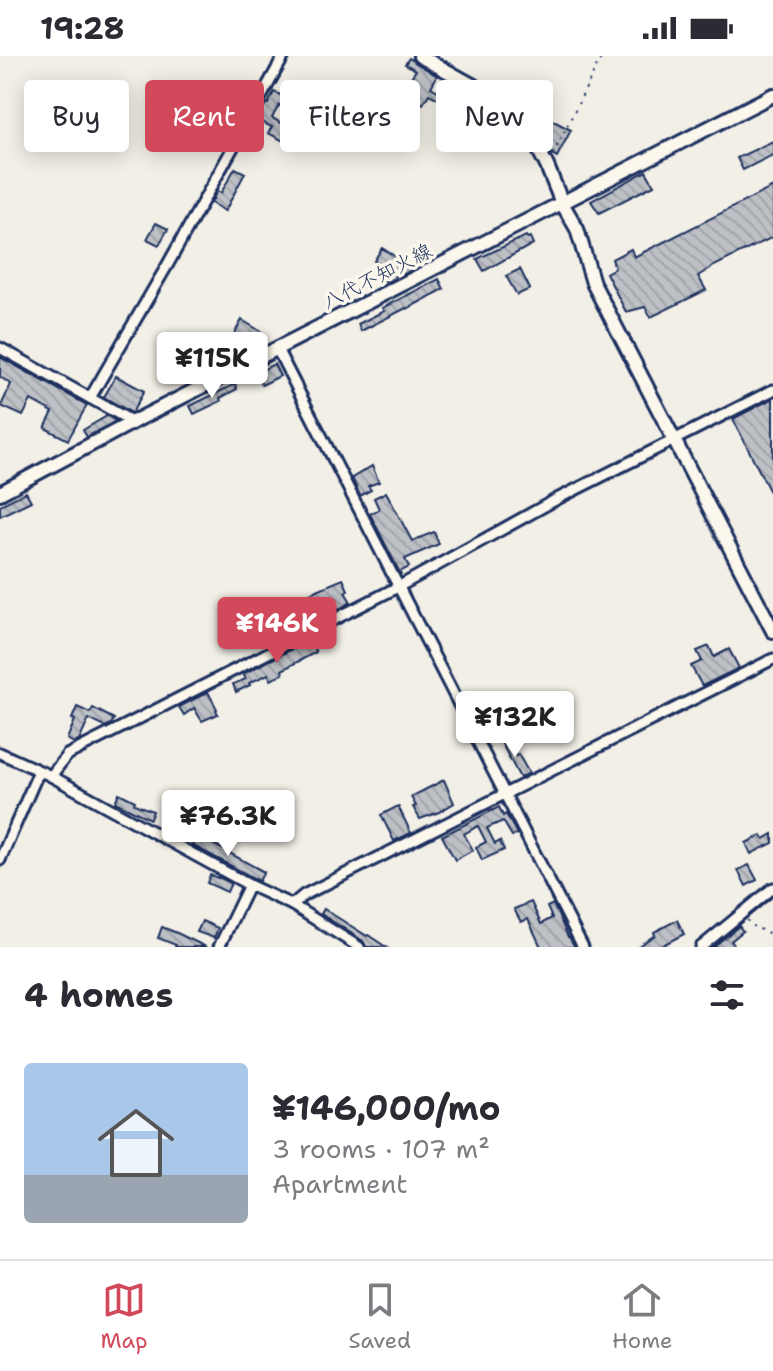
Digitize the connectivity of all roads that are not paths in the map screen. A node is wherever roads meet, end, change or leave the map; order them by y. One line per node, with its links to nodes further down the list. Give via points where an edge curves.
1 (284, 56): 8 (street)
2 (420, 56): 4 (main road, via 519,111)
3 (773, 95): 4 (main road, 八代不知火線)
4 (562, 203): 6 (main road, 八代不知火線); 10 (main road, via 577,229 593,283)
5 (0, 348): 8 (street)
6 (277, 349): 9 (main road, 八代不知火線); 12 (street)
7 (773, 390): 10 (street)
8 (90, 398): 9 (street)
9 (133, 422): 11 (main road, 八代不知火線)
10 (675, 439): 12 (street); 13 (main road)
11 (0, 493)
12 (398, 587): 17 (street, via 67,755); 18 (street)
13 (773, 631)
14 (773, 659): 18 (street)
15 (0, 753): 16 (street)
16 (39, 771): 17 (street); 19 (street)
17 (51, 776): 20 (street)
18 (504, 793): 22 (street); 26 (street)
19 (0, 860)
20 (249, 885): 22 (street); 24 (street)
21 (773, 888): 23 (street)
22 (292, 905): 25 (street)
23 (704, 946)
24 (219, 947)
25 (359, 947)
26 (583, 947)

